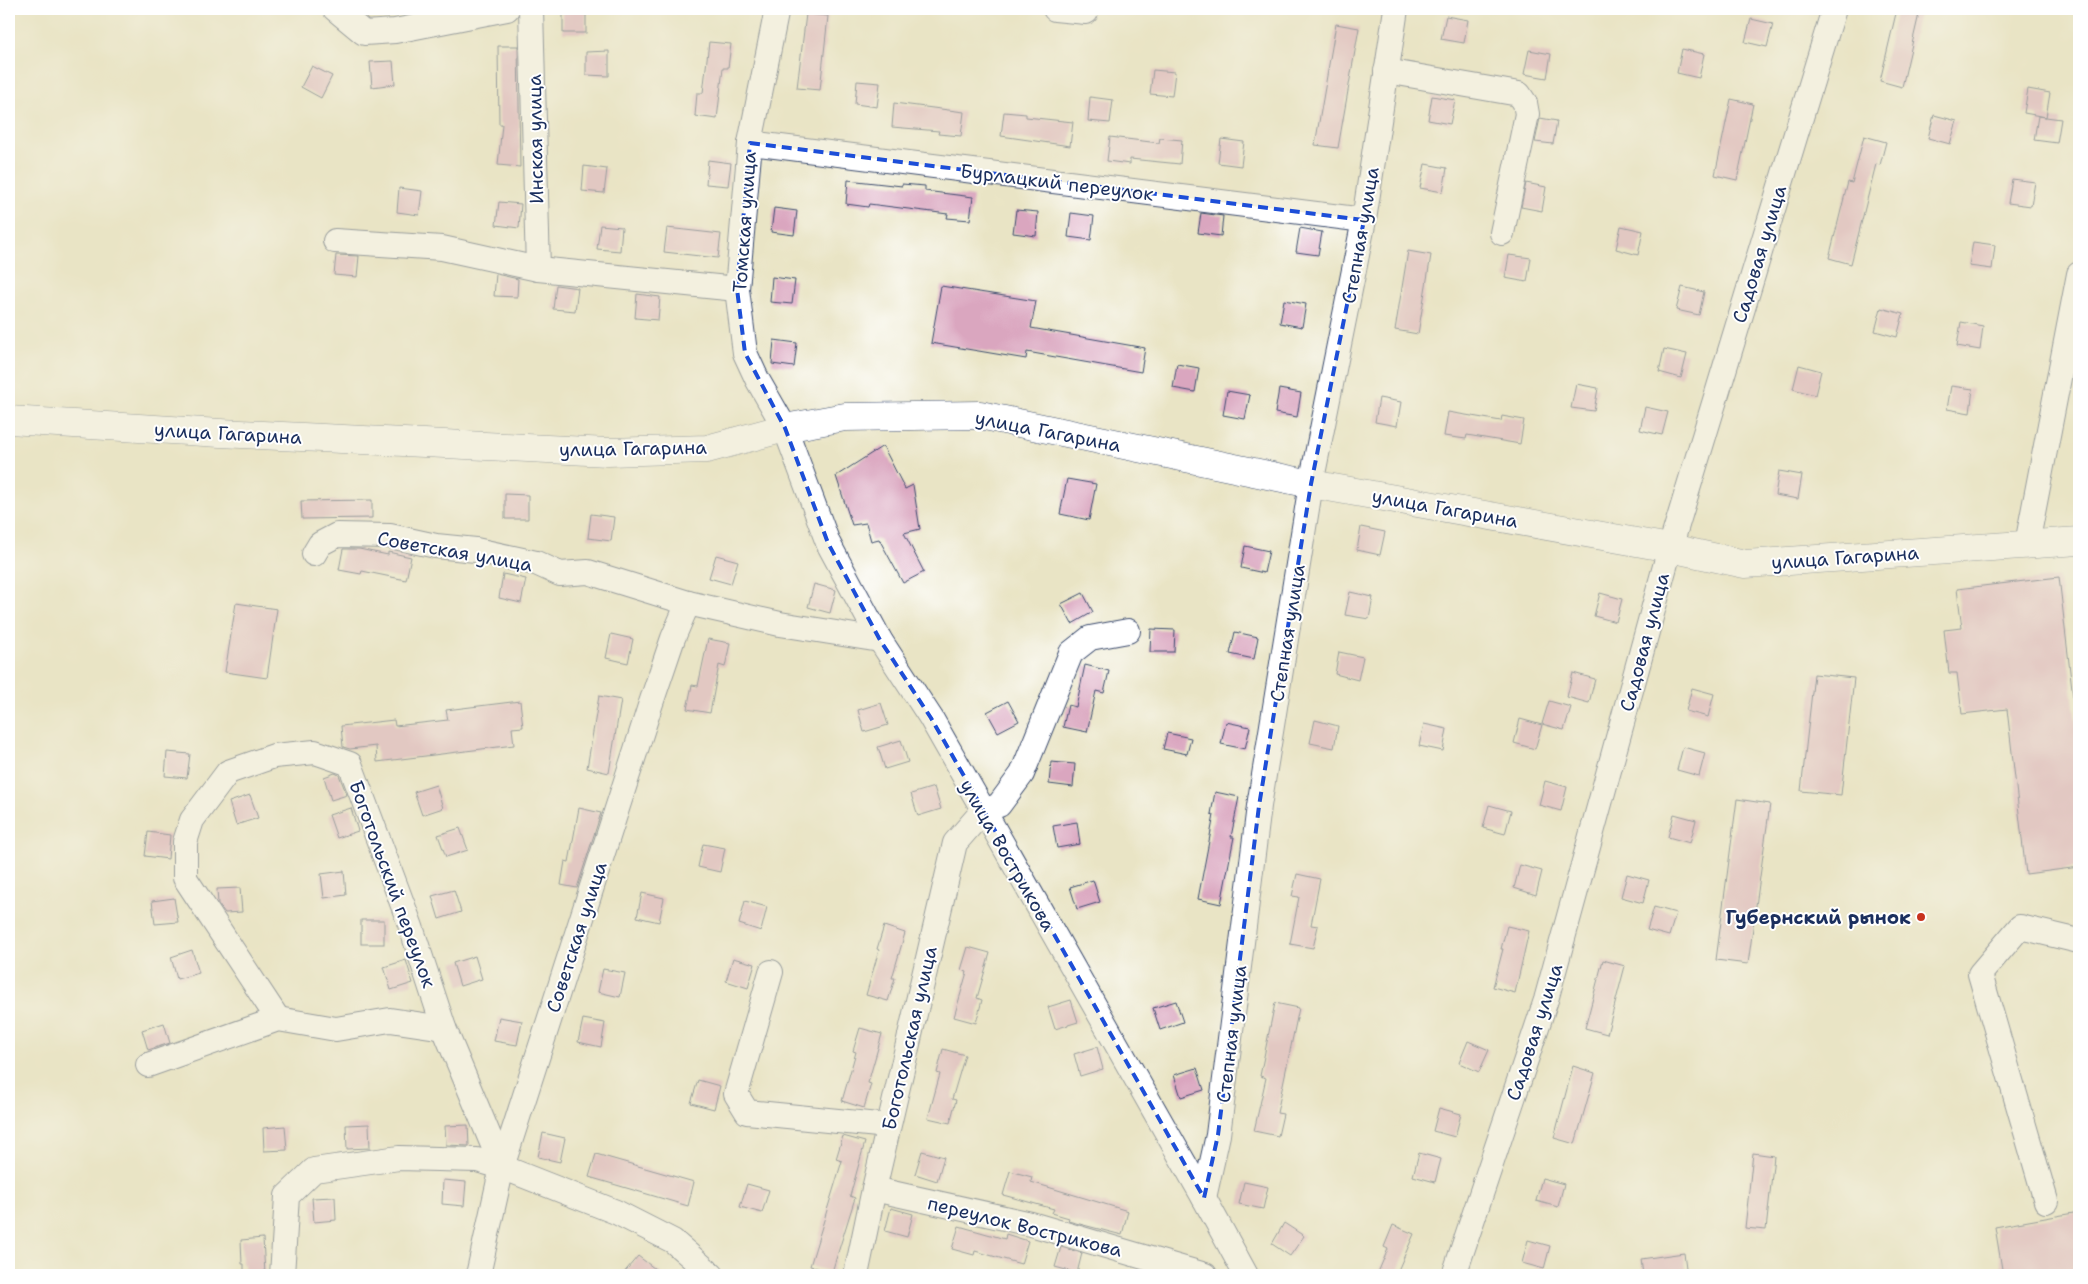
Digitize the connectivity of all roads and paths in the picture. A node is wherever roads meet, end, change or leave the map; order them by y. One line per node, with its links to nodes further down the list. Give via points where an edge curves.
1 (336, 9): 2 (street, via 364,33 395,31)
2 (506, 9)
3 (531, 9): 14 (street, Инская улица)
4 (777, 9): 10 (street, Томская улица)
5 (1055, 9): 8 (street)
6 (1396, 9): 9 (street, Степная улица)
7 (1834, 9): 22 (street, Садовая улица)
8 (1086, 12)
9 (1386, 71): 11 (street, Степная улица); 12 (street, via 1518,94 1525,103 1526,114)
10 (750, 143): 11 (street, Бурлацкий переулок); 16 (street, Томская улица)
11 (1364, 220): 19 (street, Степная улица)
12 (1502, 233)
13 (335, 240): 14 (street, via 442,248)
14 (538, 269): 16 (street)
15 (2079, 274): 21 (street)
16 (737, 289): 18 (street, Томская улица, via 745,353 756,379)
17 (9, 420): 18 (main road, улица Гагарина, via 608,452 707,449)
18 (785, 428): 19 (main road, улица Гагарина, via 845,417 980,415); 26 (street, улица Вострикова, via 828,543)
19 (1311, 484): 22 (main road, улица Гагарина); 36 (street, Степная улица, via 1259,806 1218,1135)
20 (2079, 541): 21 (main road, улица Гагарина)
21 (2027, 544): 22 (main road, улица Гагарина, via 1745,564)
22 (1670, 548): 44 (street, Садовая улица, via 1546,1000)
23 (314, 554): 24 (street, Советская улица, via 320,544 337,535 390,536 536,563 560,574 588,572)
24 (688, 603): 26 (street, Советская улица, via 780,624); 34 (street, Советская улица, via 650,706)
25 (1128, 631): 27 (street, Боготольская улица, via 1090,638 1071,653 1022,774 999,806)
26 (880, 640): 27 (street, улица Вострикова, via 931,718)
27 (982, 812): 33 (street, Боготольская улица, via 955,843); 36 (street, улица Вострикова)
28 (2079, 941): 37 (street, via 2020,927 1980,974)
29 (771, 972): 33 (street, via 736,1094 747,1112)
30 (278, 1020): 31 (street, via 336,1029 390,1020); 31 (street, Боготольский переулок, via 185,878 185,842 192,820 228,772 274,756 315,752 350,764 411,927); 32 (street)
31 (444, 1028): 34 (street, Боготольский переулок)
32 (148, 1065)
33 (888, 1126): 35 (street, Боготольская улица)
34 (502, 1167): 38 (street, via 477,1160 399,1158 314,1170 286,1196); 39 (street, Советская улица); 40 (street, via 616,1212 673,1241)
35 (874, 1189): 41 (street, Боготольская улица); 42 (street, переулок Вострикова, via 1031,1224)
36 (1204, 1198): 43 (street, улица Вострикова)
37 (2046, 1201)
38 (282, 1275)
39 (478, 1275)
40 (712, 1275)
41 (856, 1275)
42 (1205, 1275)
43 (1246, 1275)
44 (1454, 1275)

